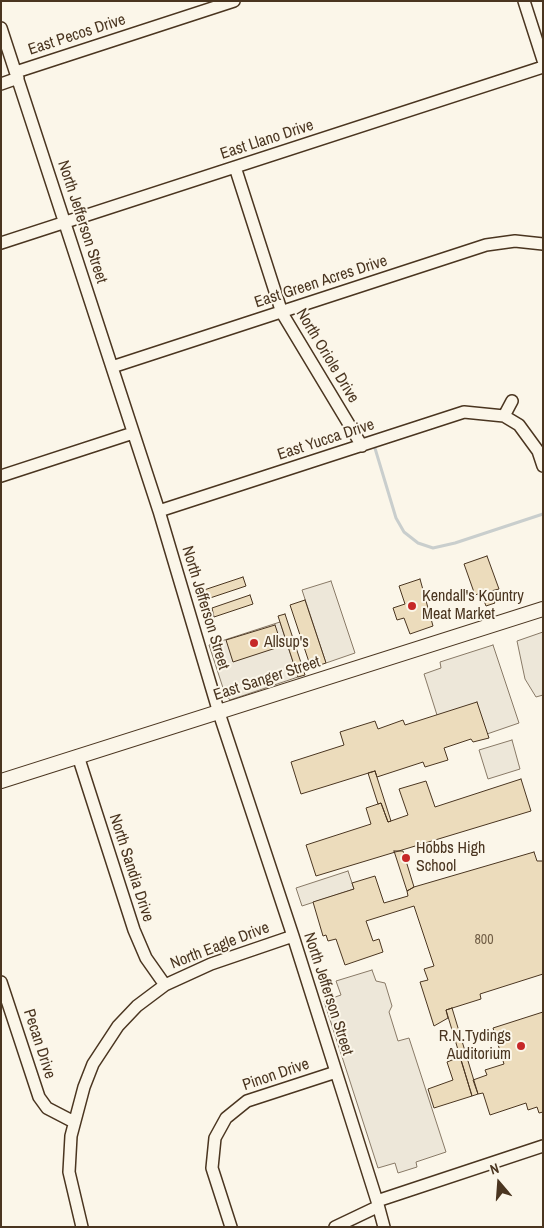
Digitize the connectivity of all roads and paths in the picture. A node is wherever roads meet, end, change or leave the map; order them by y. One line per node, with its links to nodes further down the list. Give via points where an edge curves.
1 (234, 1): 6 (street, East Pecos Drive)
2 (524, 1): 4 (street)
3 (1, 28): 6 (street, North Jefferson Street)
4 (543, 60)
5 (543, 67): 8 (street, East Llano Drive)
6 (17, 75): 7 (street, East Pecos Drive); 9 (street, North Jefferson Street)
7 (1, 84)
8 (235, 167): 9 (street, East Llano Drive); 12 (street, North Oriole Drive)
9 (65, 222): 10 (street, East Llano Drive); 13 (street, North Jefferson Street)
10 (1, 243)
11 (543, 244): 12 (street, East Green Acres Drive, via 515,241 486,245)
12 (282, 313): 13 (street, East Green Acres Drive); 17 (street, North Oriole Drive)
13 (112, 367): 16 (street, North Jefferson Street)
14 (512, 401): 15 (street)
15 (504, 416): 17 (street, East Yucca Drive, via 464,412); 18 (street, via 526,433)
16 (133, 433): 19 (street); 20 (street, North Jefferson Street)
17 (362, 446): 20 (street, East Yucca Drive)
18 (543, 466)
19 (1, 476)
20 (159, 511): 22 (street, North Jefferson Street)
21 (543, 609): 22 (main road, East Sanger Street)
22 (219, 712): 23 (main road, East Sanger Street); 25 (street, North Jefferson Street)
23 (78, 756): 24 (main road, East Sanger Street); 27 (street, North Sandia Drive, via 134,930 146,958)
24 (1, 782)
25 (293, 936): 27 (street, North Eagle Drive, via 211,964); 28 (street, North Jefferson Street)
26 (1, 982): 29 (street, Pecan Drive, via 40,1098 47,1108)
27 (165, 985): 29 (street, North Eagle Drive, via 118,1026 93,1064)
28 (336, 1072): 31 (street, North Jefferson Street); 33 (street, Pinon Drive, via 247,1101 226,1118 215,1138 212,1168)
29 (74, 1122): 32 (street, North Eagle Drive, via 69,1172)
30 (543, 1146): 31 (street)
31 (377, 1204): 34 (street); 35 (street, North Jefferson Street)
32 (82, 1227)
33 (231, 1227)
34 (335, 1227)
35 (384, 1227)

